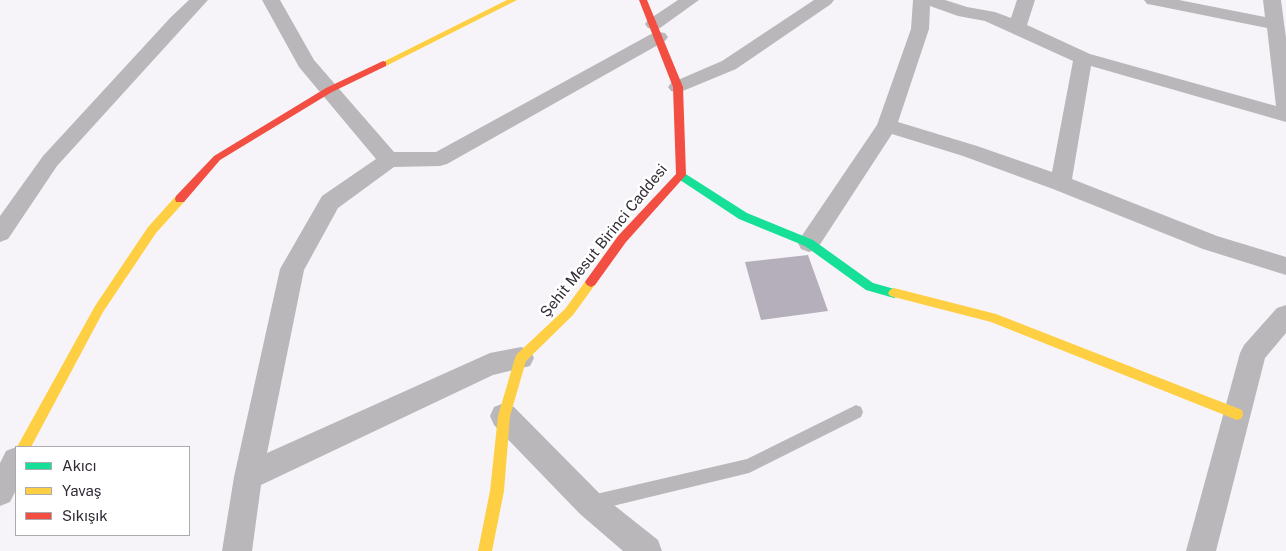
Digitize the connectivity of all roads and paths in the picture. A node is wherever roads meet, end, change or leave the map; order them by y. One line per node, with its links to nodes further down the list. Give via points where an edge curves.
1 (199, 0): 24 (street, via 50,161)
2 (271, 0): 17 (street, via 306,63)
3 (513, 0): 17 (street)
4 (643, 0): 14 (street, Şehit Mesut Birinci Caddesi)
5 (690, 0): 14 (street)
6 (824, 0): 16 (street, via 730,65)
7 (922, 0): 20 (street, via 920,28)
8 (928, 0): 13 (street)
9 (1026, 0): 13 (street)
10 (1153, 0): 12 (street)
11 (1272, 0): 12 (street)
12 (1276, 24): 18 (street)
13 (1017, 27): 15 (street)
14 (656, 30): 16 (street, Şehit Mesut Birinci Caddesi); 21 (street, via 440,159)
15 (1083, 58): 19 (street); 23 (street)
16 (678, 87): 22 (street, Şehit Mesut Birinci Caddesi)
17 (329, 90): 21 (street); 32 (street, via 217,158 152,230 99,309)
18 (1286, 107)
19 (1286, 115)
20 (887, 126): 23 (street); 25 (street)
21 (389, 160): 34 (street, via 330,202 292,269)
22 (681, 175): 25 (street, via 743,216); 28 (street, Şehit Mesut Birinci Caddesi, via 622,240 569,312)
23 (1061, 182): 26 (street, via 1211,242)
24 (0, 233)
25 (810, 242): 30 (street, via 870,288 992,317)
26 (1286, 266)
27 (1286, 315): 30 (street, via 1253,353)
28 (521, 358): 31 (street, Şehit Mesut Birinci Caddesi); 34 (street, via 490,364)
29 (856, 412): 36 (lane, via 749,466)
30 (1237, 414): 40 (street)
31 (504, 416): 36 (street); 38 (street, Şehit Mesut Birinci Caddesi, via 497,491)
32 (25, 446)
33 (15, 464): 35 (street)
34 (248, 477): 37 (street)
35 (0, 492)
36 (590, 504): 39 (street)
37 (237, 551)
38 (485, 551)
39 (648, 551)
40 (1201, 551)

